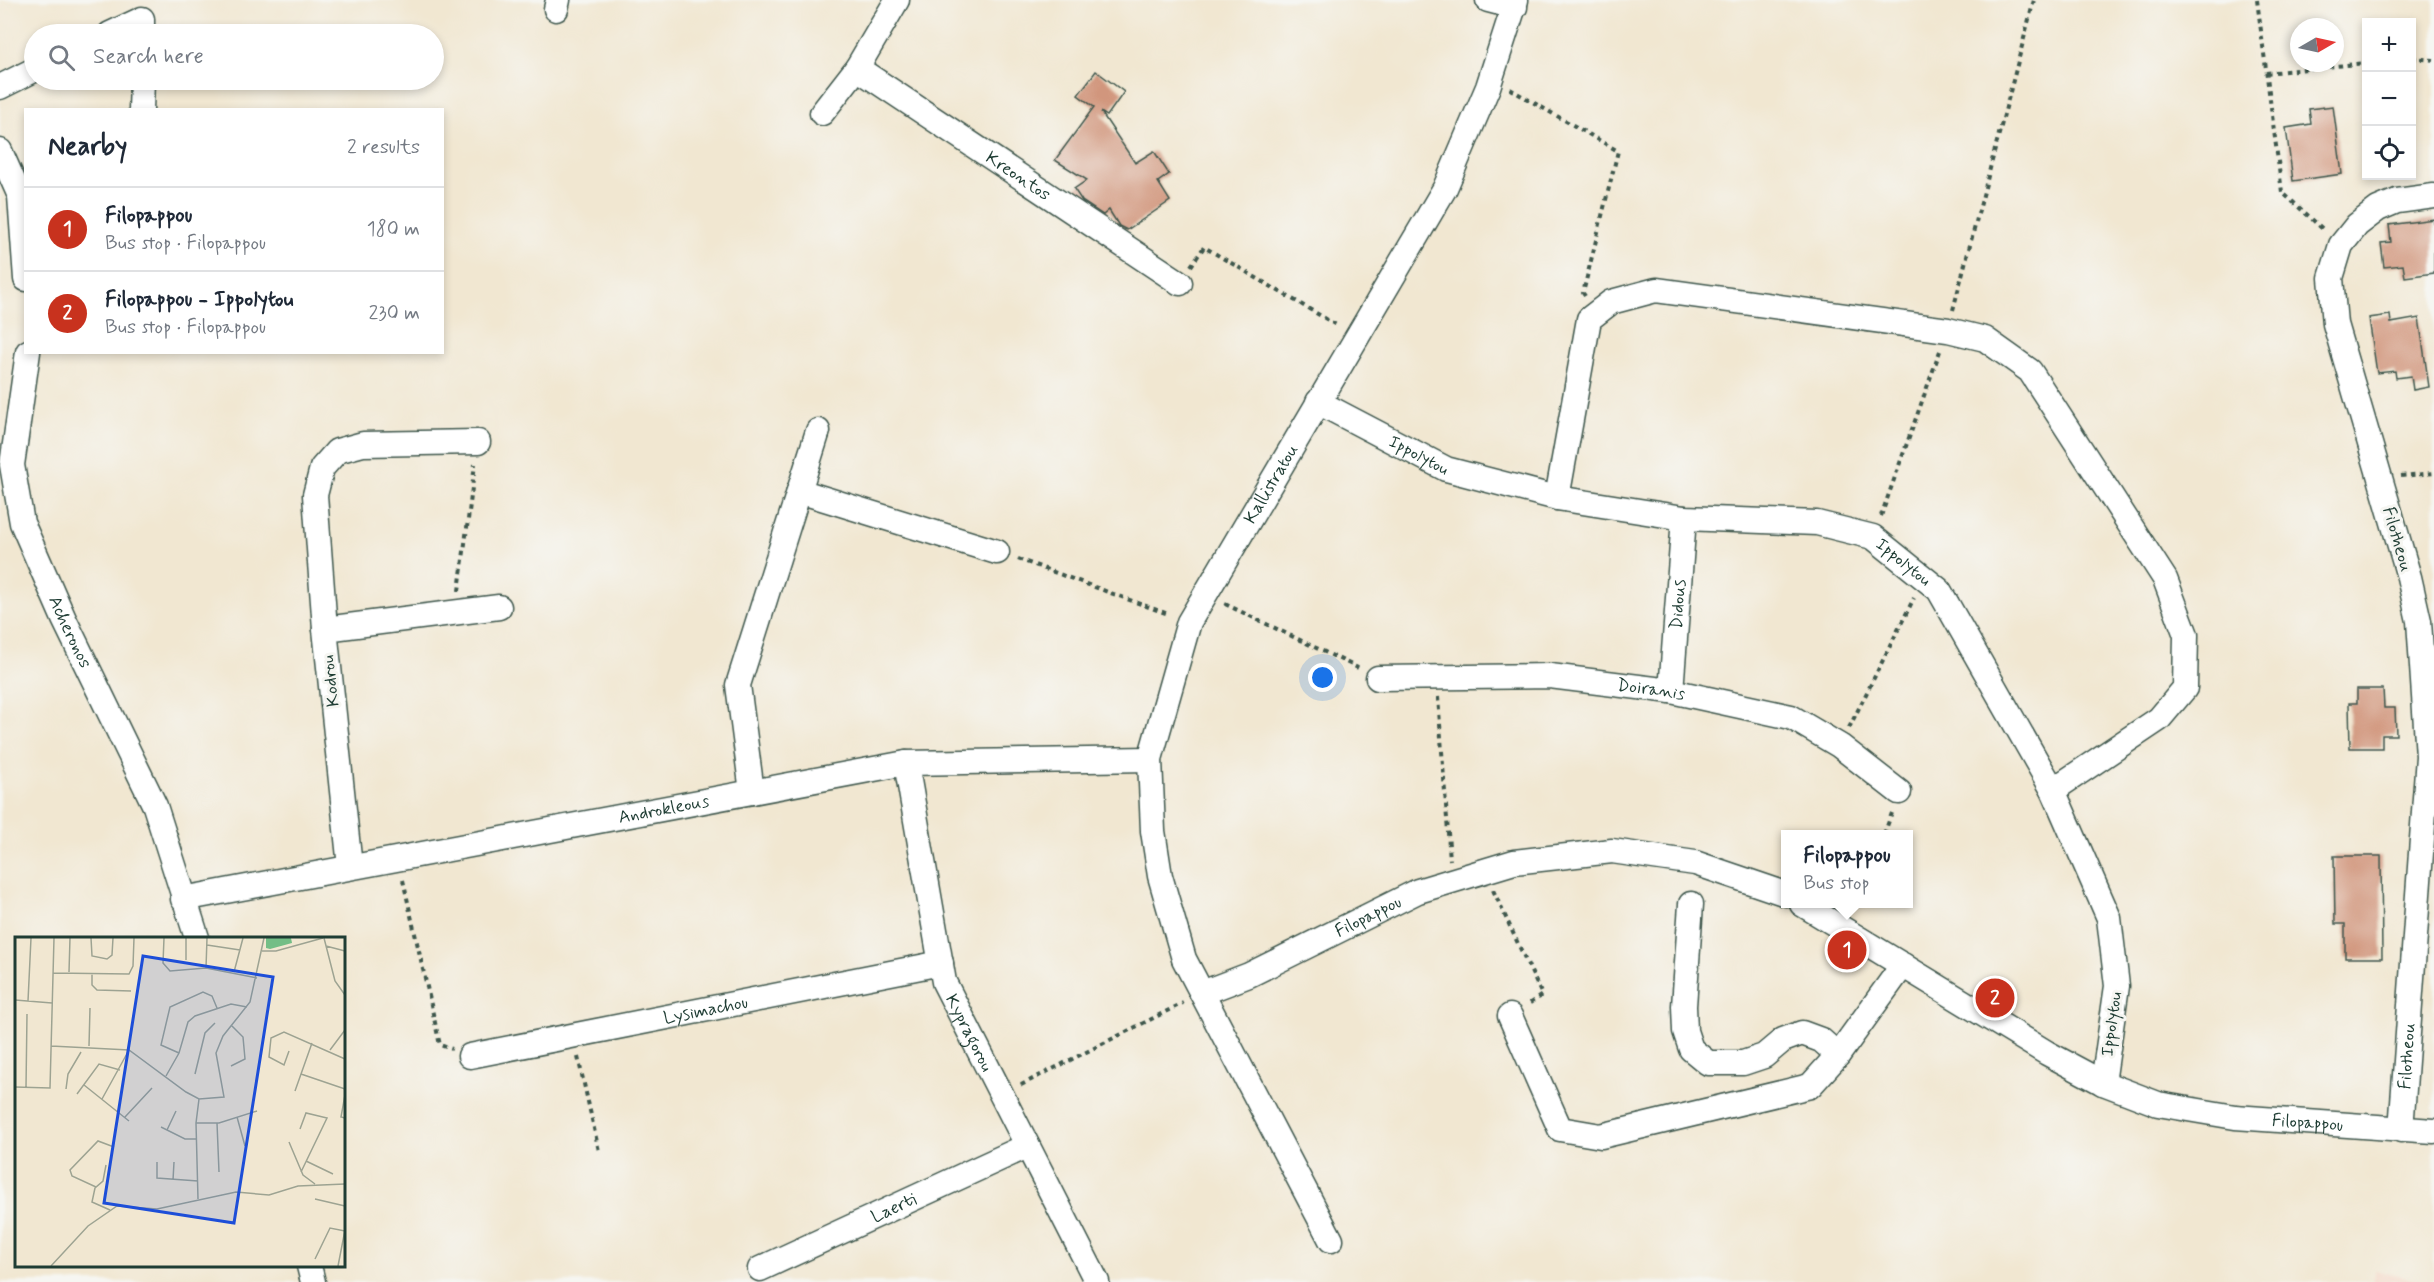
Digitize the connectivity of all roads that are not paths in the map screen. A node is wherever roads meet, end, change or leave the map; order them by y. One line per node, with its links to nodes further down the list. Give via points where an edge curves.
1 (897, 0): 6 (street)
2 (1488, 0): 3 (street)
3 (1516, 3): 17 (street, Kallistratou, via 1491,79 1445,188)
4 (131, 24): 5 (street, via 142,19)
5 (142, 24)
6 (857, 68): 11 (street); 15 (street, Kreontos)
7 (24, 75): 8 (street)
8 (0, 87)
9 (142, 90): 10 (street)
10 (141, 108)
11 (822, 113)
12 (0, 151): 14 (street, via 20,196)
13 (2434, 196): 25 (street, Filotheou, via 2397,201 2357,225 2341,245 2331,278 2335,324)
14 (24, 251)
15 (1180, 283)
16 (28, 354): 36 (street, Acheronos, via 12,465 22,523 155,806)
17 (1318, 402): 21 (street, Ippolytou, via 1446,469); 29 (street, Kallistratou, via 1189,622)
18 (818, 431): 20 (street)
19 (478, 442): 26 (street, Kodrou, via 363,444 337,451 322,468 315,495)
20 (799, 491): 23 (street); 32 (street, via 738,686)
21 (1557, 498): 22 (street, Ippolytou); 31 (street, via 1589,319 1611,302 1656,290 1948,330 1985,339 2030,371 2165,579 2186,635 2185,688 2159,719)
22 (1683, 518): 28 (street, Didous); 31 (street, Ippolytou, via 1817,523 1873,537 1939,590)
23 (997, 552)
24 (499, 607): 26 (street)
25 (2426, 620): 37 (street, Filotheou)
26 (325, 629): 34 (street, Kodrou)
27 (1378, 678): 28 (street, Doiranis, via 1550,676)
28 (1671, 691): 33 (street, Doiranis, via 1791,717 1840,746)
29 (1150, 759): 30 (street, Androkleous); 43 (street, Kallistratou, via 1153,831 1160,876 1184,959)
30 (906, 763): 32 (street, Androkleous); 41 (street, Kypragorou)
31 (2053, 790): 47 (street, Ippolytou, via 2109,918 2117,986)
32 (752, 792): 34 (street, Androkleous)
33 (1899, 792)
34 (350, 867): 36 (street, Androkleous)
35 (1781, 893): 43 (street, Filopappou, via 1695,863 1611,850 1514,862 1418,891 1249,975)
36 (183, 899): 40 (street, Acheronos)
37 (2426, 901): 48 (street, Filotheou)
38 (1691, 904): 45 (street, via 1684,1006 1685,1031 1691,1049 1708,1063 1743,1062 1764,1056 1782,1040 1802,1033 1821,1040)
39 (1810, 908): 42 (street, Filopappou)
40 (196, 937)
41 (941, 963): 46 (street, Lysimachou); 50 (street, Kypragorou, via 944,982)
42 (1903, 965): 45 (street); 47 (street, Filopappou)
43 (1202, 993): 51 (street, Kallistratou)
44 (1510, 1016): 45 (street, via 1560,1129 1601,1136 1810,1086)
45 (1838, 1055)
46 (470, 1056)
47 (2103, 1083): 48 (street, Filopappou, via 2158,1104 2235,1117)
48 (2401, 1130): 49 (street, Filopappou)
49 (2434, 1131)
50 (1027, 1146): 53 (street, Laerti); 55 (street, Kypragorou)
51 (1331, 1240)
52 (309, 1267): 54 (street)
53 (760, 1269)
54 (313, 1282)
55 (1097, 1282)

